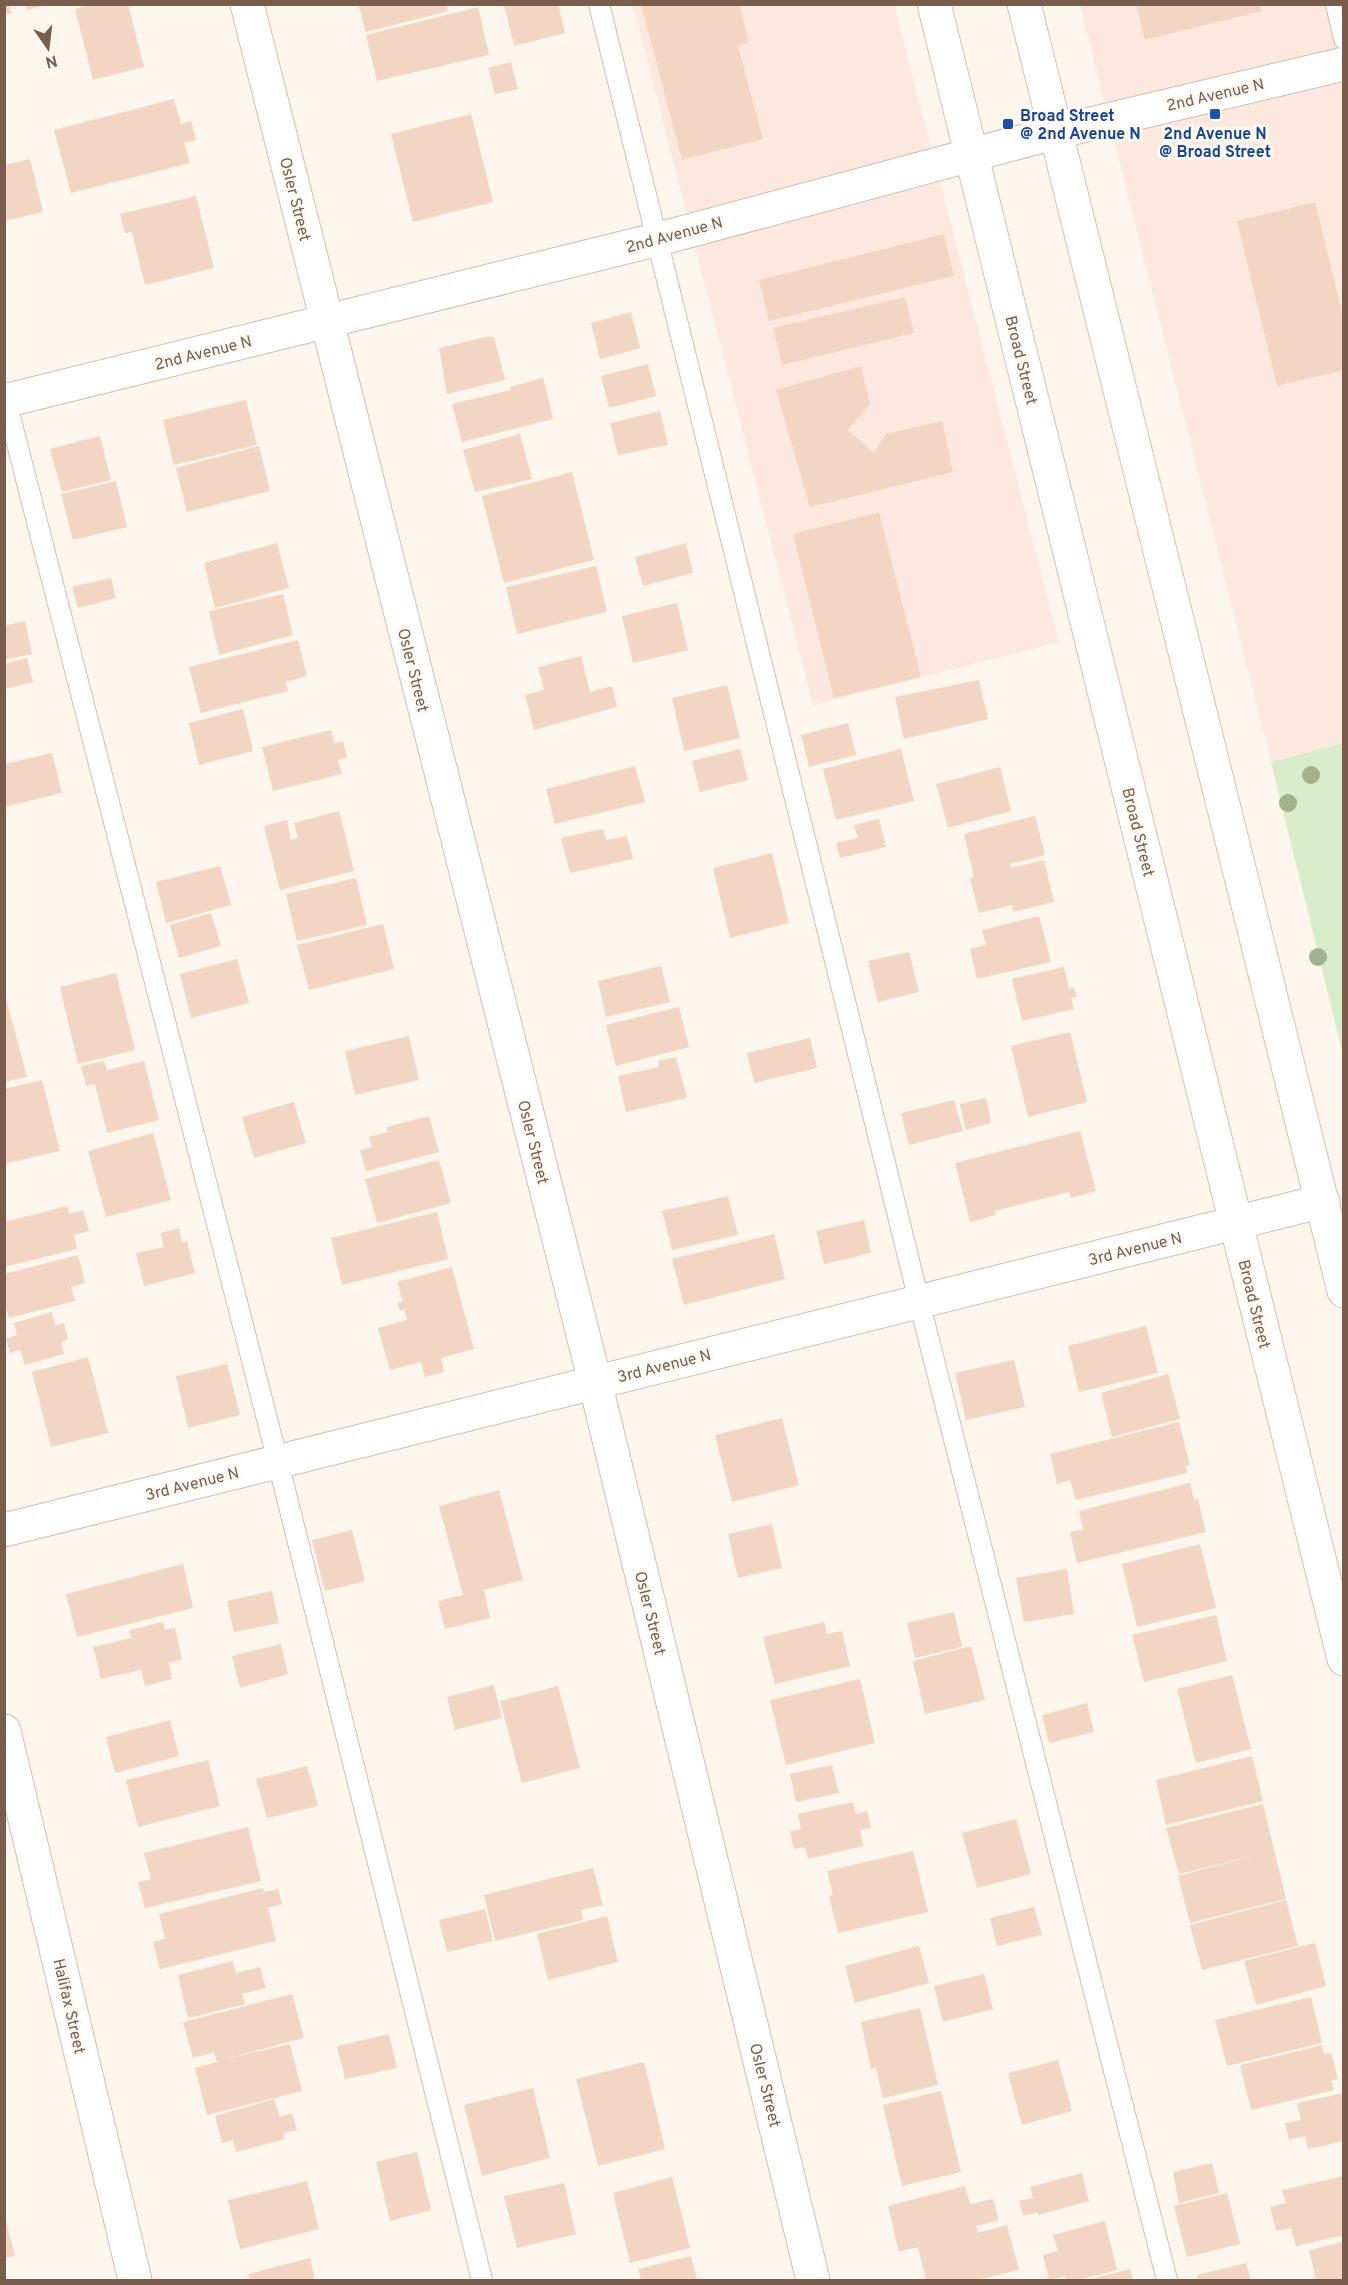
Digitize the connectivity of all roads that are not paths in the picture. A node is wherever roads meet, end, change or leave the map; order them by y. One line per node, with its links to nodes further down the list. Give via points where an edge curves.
1 (247, 4): 11 (street, Osler Street)
2 (599, 4): 10 (lane)
3 (934, 4): 9 (street, Broad Street)
4 (1024, 4): 8 (street)
5 (1336, 4): 6 (lane)
6 (1344, 39)
7 (1344, 64): 8 (street, 2nd Avenue N)
8 (1058, 132): 9 (street, 2nd Avenue N); 13 (street)
9 (971, 154): 10 (street, 2nd Avenue N); 14 (street, Broad Street)
10 (659, 239): 11 (street, 2nd Avenue N); 16 (lane)
11 (326, 322): 12 (street, 2nd Avenue N); 17 (street, Osler Street)
12 (5, 398): 18 (lane)
13 (1323, 1201): 14 (street, 3rd Avenue N); 15 (street)
14 (1235, 1223): 16 (street, 3rd Avenue N); 20 (street, Broad Street)
15 (1344, 1291)
16 (920, 1301): 17 (street, 3rd Avenue N); 25 (lane)
17 (595, 1382): 18 (street, 3rd Avenue N); 24 (street, Osler Street)
18 (278, 1462): 19 (street, 3rd Avenue N); 23 (lane)
19 (4, 1530)
20 (1344, 1659)
21 (4, 1731): 22 (street, Halifax Street)
22 (135, 2280)
23 (482, 2280)
24 (813, 2280)
25 (1167, 2280)

